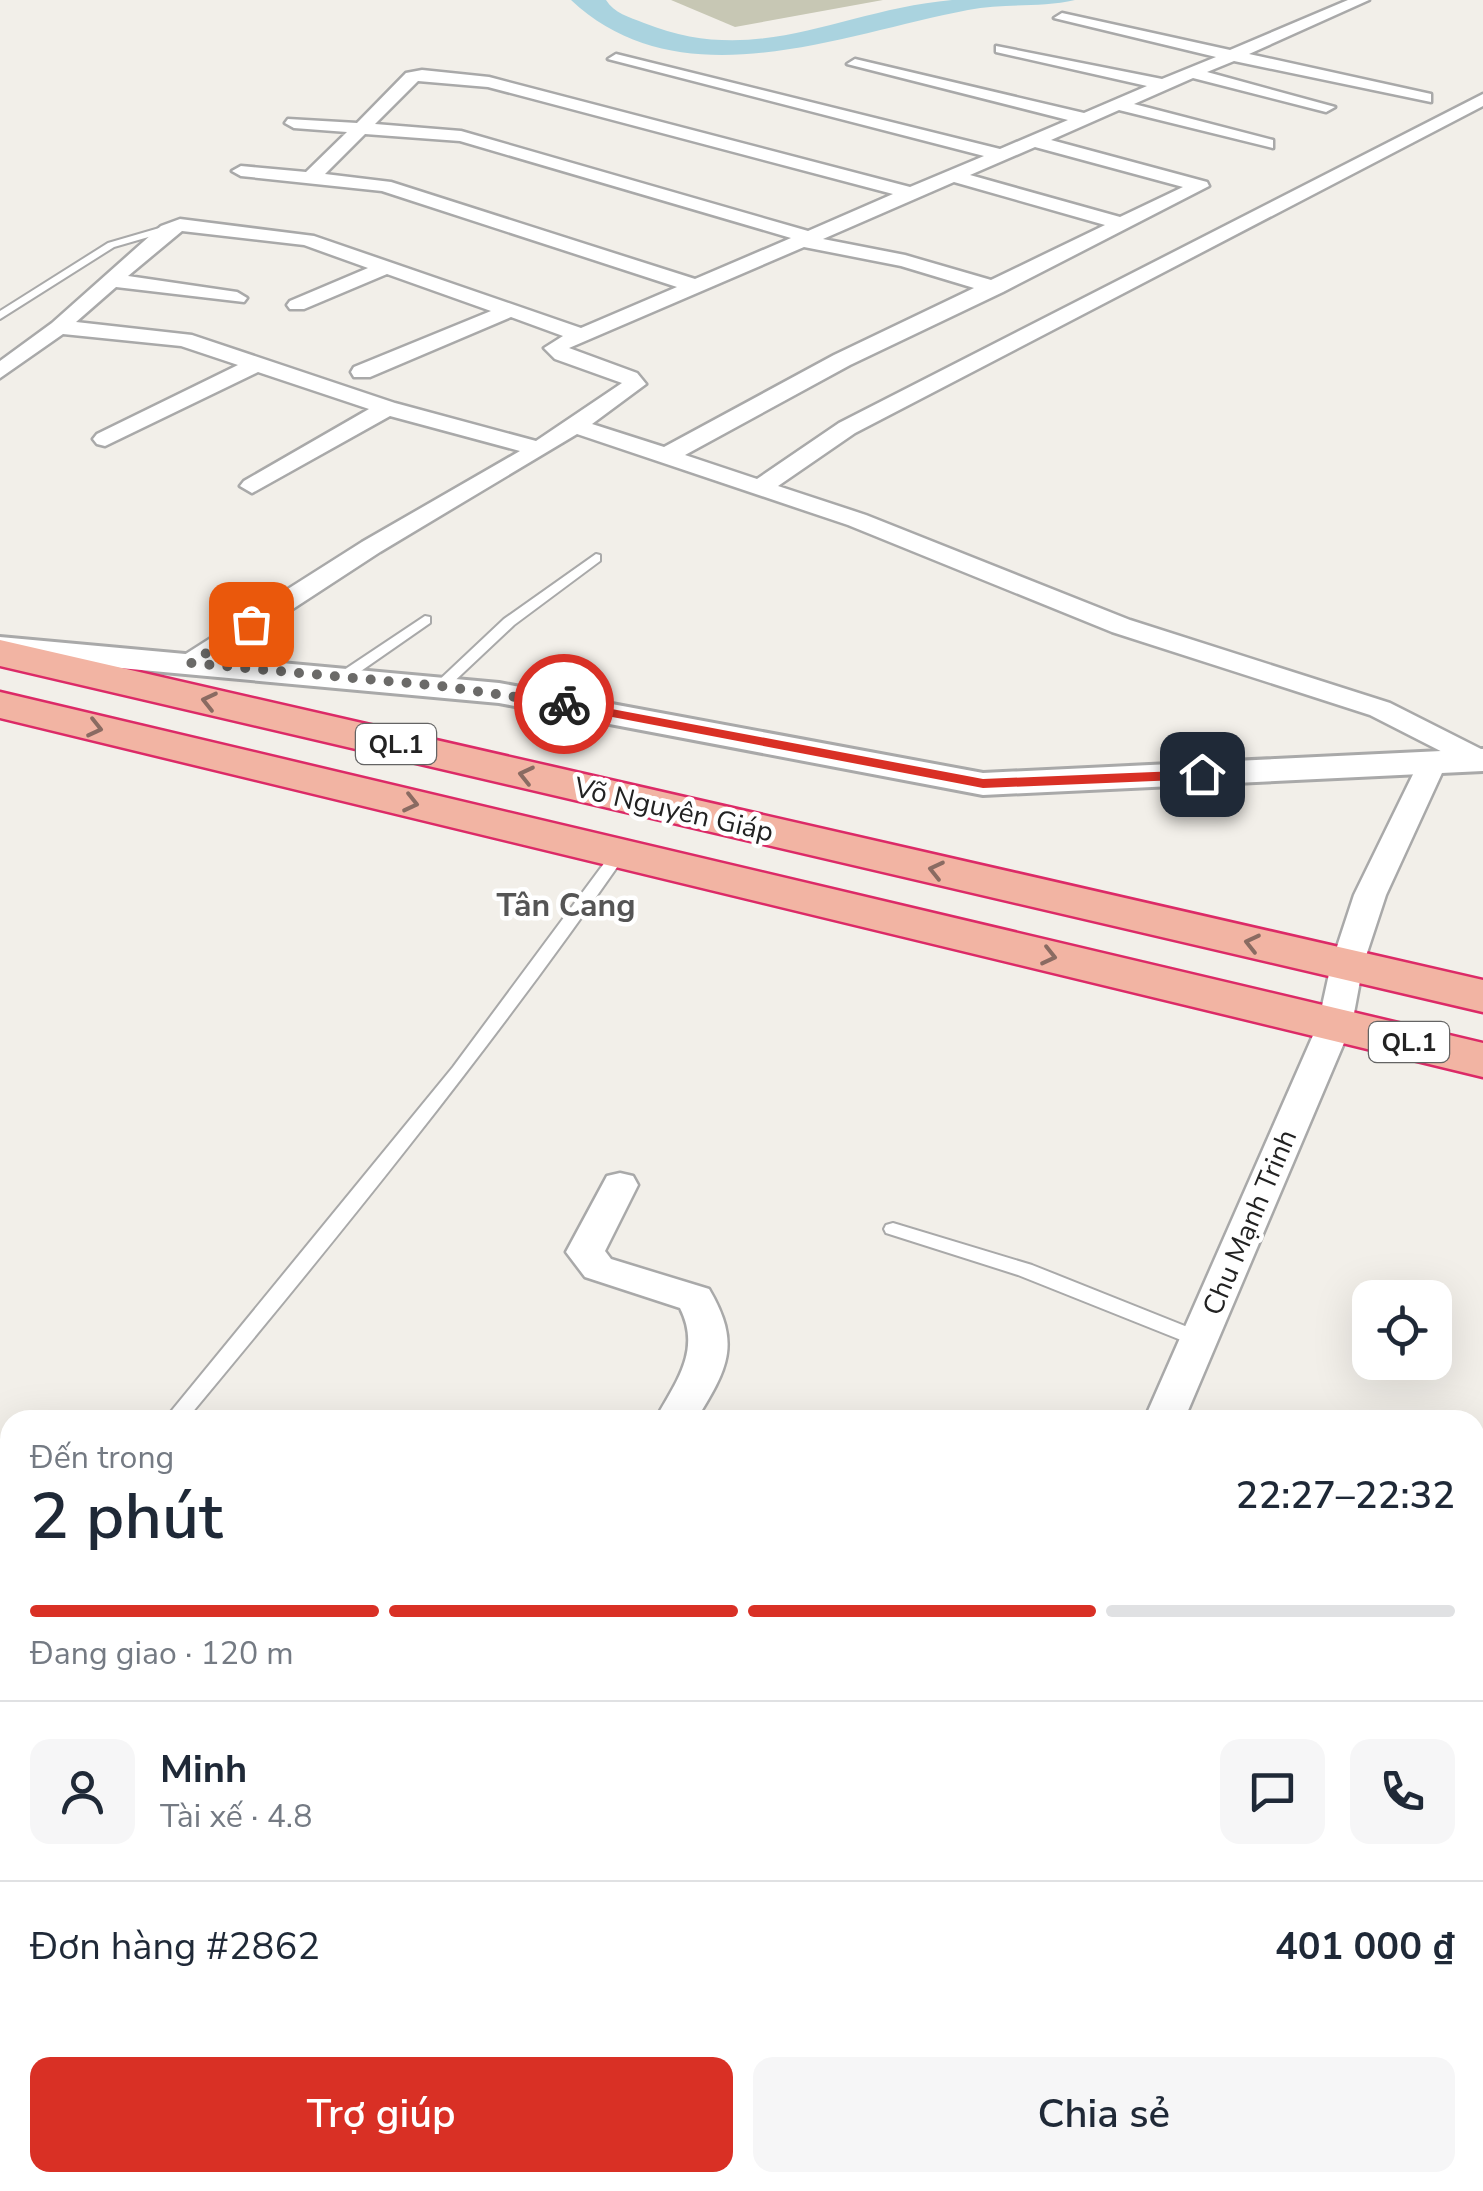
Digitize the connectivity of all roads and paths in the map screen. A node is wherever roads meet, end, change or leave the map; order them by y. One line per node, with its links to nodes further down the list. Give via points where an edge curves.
1 (1361, 0): 4 (street)
2 (1062, 18): 4 (street)
3 (1002, 49): 9 (street)
4 (1233, 55): 7 (street); 11 (street)
5 (616, 59): 8 (street)
6 (855, 64): 17 (street)
7 (1191, 73): 9 (street); 15 (street)
8 (717, 84): 10 (street); 22 (street)
9 (1165, 85): 14 (street)
10 (680, 98)
11 (1425, 98)
12 (1483, 99): 49 (street, via 847,428)
13 (662, 104): 16 (street)
14 (1118, 105): 17 (street); 21 (street)
15 (1326, 107)
16 (625, 118): 19 (street, via 489,82 415,75); 26 (street)
17 (1087, 118): 20 (street)
18 (294, 123): 19 (street)
19 (360, 128): 25 (street); 29 (street, via 461,136)
20 (1035, 141): 22 (street); 27 (street, via 1200,186)
21 (1267, 144)
22 (1003, 155): 24 (street)
23 (241, 171): 25 (street)
24 (955, 176): 26 (street); 27 (street)
25 (312, 178): 32 (street, via 404,192)
26 (912, 194): 29 (street)
27 (1123, 224): 33 (street)
28 (180, 225): 30 (street, via 307,240); 31 (street); 37 (lane, via 111,245)
29 (808, 240): 32 (street); 33 (street)
30 (383, 269): 35 (street); 36 (street)
31 (112, 280): 34 (street); 38 (street)
32 (695, 286): 39 (street)
33 (996, 288): 47 (street, via 842,360)
34 (237, 298)
35 (297, 305)
36 (508, 311): 39 (street); 42 (street)
37 (0, 316)
38 (59, 327): 40 (street, via 184,340); 41 (street)
39 (582, 335): 44 (street, via 556,348 635,384)
40 (258, 364): 43 (street); 45 (street)
41 (0, 371)
42 (362, 372)
43 (386, 408): 46 (street); 48 (street)
44 (577, 426): 46 (street); 47 (street)
45 (105, 439)
46 (540, 450): 53 (street, via 371,547)
47 (667, 455): 49 (street)
48 (252, 486)
49 (762, 486): 57 (street, via 1121,626 1380,709)
50 (596, 558): 55 (lane, via 500,629)
51 (425, 620): 54 (lane)
52 (0, 650): 53 (street); 60 (highway, Võ Nguyên Giáp / QL.1, one-way to 52)
53 (191, 663): 54 (street)
54 (343, 677): 55 (street)
55 (441, 686): 58 (street, via 569,704 983,784)
56 (0, 705): 59 (highway, Võ Nguyên Giáp / QL.1, one-way to 59)
57 (1480, 760): 58 (street)
58 (1434, 762): 60 (street, Chu Mạnh Trinh, via 1370,895)
59 (619, 853): 62 (highway, Võ Nguyên Giáp / QL.1, one-way to 62); 67 (lane, via 525,988)
60 (1348, 965): 61 (highway, QL.1); 62 (street, Chu Mạnh Trinh)
61 (1483, 996)
62 (1335, 1024): 63 (highway, QL.1); 66 (street, Chu Mạnh Trinh)
63 (1483, 1060)
64 (620, 1184): 68 (street, via 585,1252 598,1268 695,1299 708,1320 706,1368)
65 (893, 1229): 66 (lane, via 1025,1270)
66 (1198, 1339): 69 (street, Chu Mạnh Trinh)
67 (182, 1410)
68 (681, 1410)
69 (1168, 1410)

